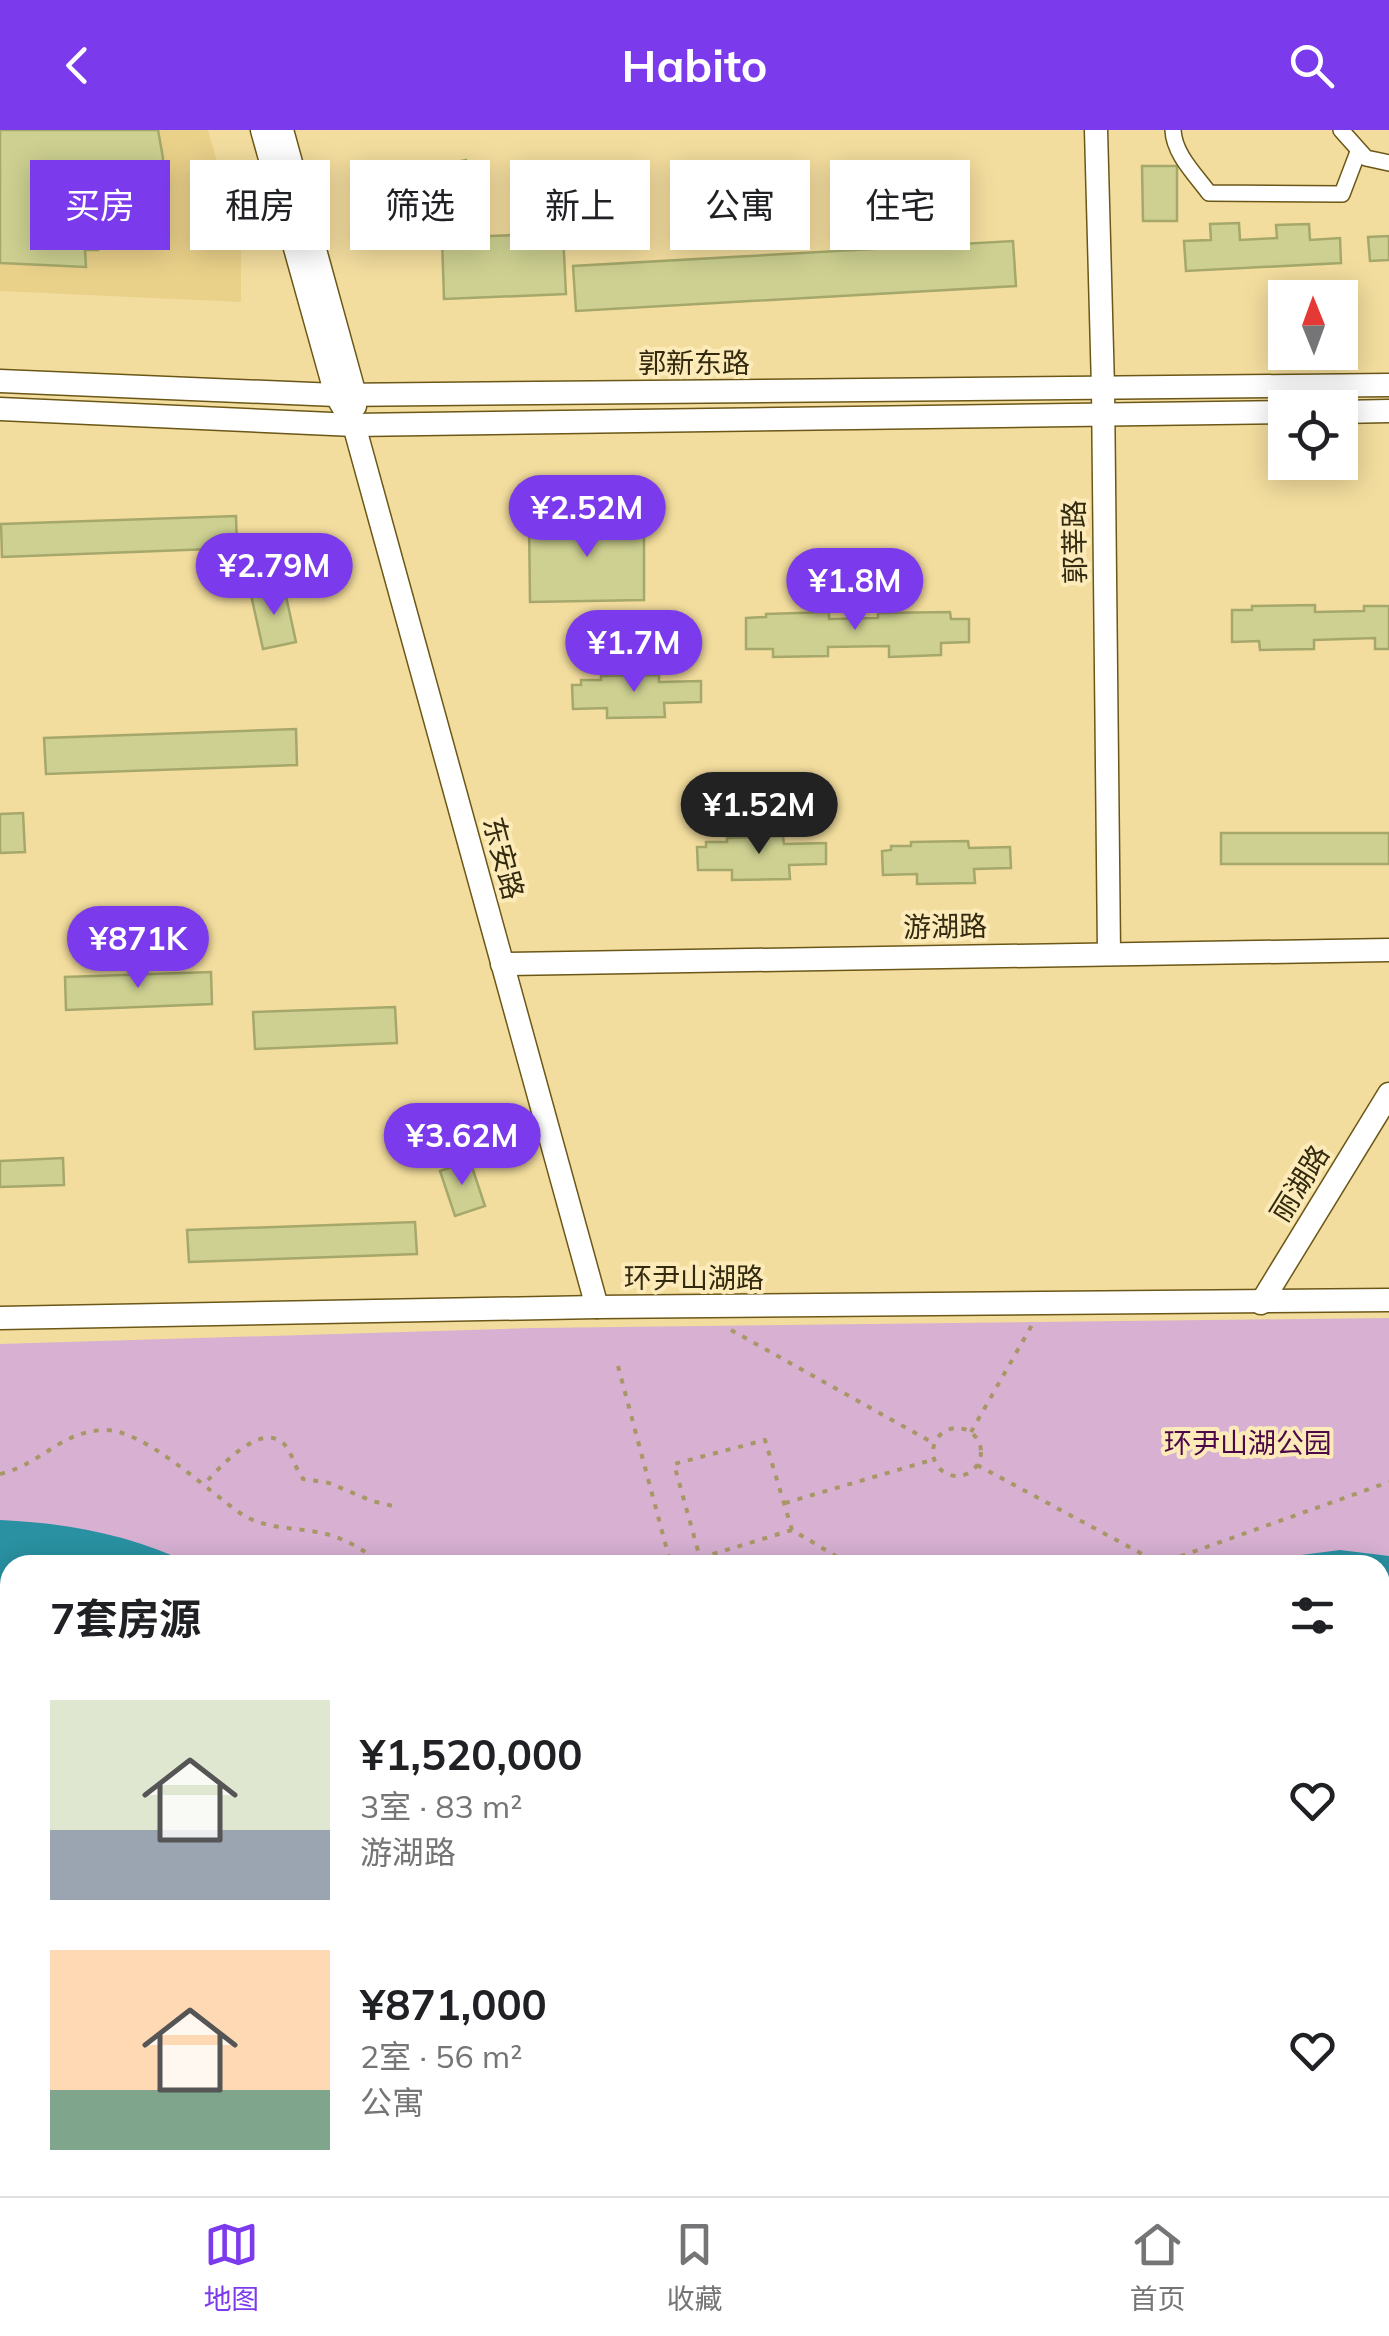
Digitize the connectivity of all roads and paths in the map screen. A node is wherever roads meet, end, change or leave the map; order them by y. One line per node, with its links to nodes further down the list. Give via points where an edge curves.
1 (262, 130): 11 (street, 东安路)
2 (282, 130): 11 (street, 东安路)
3 (1096, 130): 10 (street, 郭莘路)
4 (1173, 130): 6 (street, via 1181,156 1209,193 1342,194)
5 (1340, 130): 6 (street)
6 (1358, 152): 7 (street)
7 (1389, 164)
8 (0, 382): 11 (street, 郭新东路)
9 (1389, 385): 10 (street, 郭新东路)
10 (1103, 388): 11 (street, 郭新东路); 16 (street, 郭莘路)
11 (346, 394): 17 (street, 东安路)
12 (0, 410): 17 (street, 郭新东路)
13 (1268, 412): 16 (street, 郭新东路)
14 (1358, 412): 15 (street)
15 (1389, 412)
16 (1103, 414): 17 (street, 郭新东路); 19 (street, 郭莘路)
17 (354, 425): 20 (street, 东安路)
18 (1389, 950): 19 (street, 游湖路)
19 (1109, 952): 20 (street, 游湖路)
20 (502, 964): 24 (street, 东安路)
21 (1389, 1094): 23 (street, 丽湖路)
22 (1389, 1300): 23 (street, 环尹山湖路)
23 (1260, 1303): 24 (street, 环尹山湖路)
24 (597, 1307): 25 (street, 环尹山湖路)
25 (0, 1318)
26 (1032, 1326): 29 (path)
27 (731, 1330): 30 (path)
28 (618, 1366): 40 (path)
29 (972, 1432): 30 (path, via 952,1428); 32 (path, via 982,1449)
30 (935, 1444): 31 (path)
31 (934, 1460): 32 (path, via 958,1476); 36 (path)
32 (977, 1465): 44 (path)
33 (0, 1474): 39 (path, via 38,1459 63,1438 124,1433 262,1524 324,1534)
34 (208, 1480): 37 (path, via 245,1445 276,1440 303,1479)
35 (1389, 1482): 45 (path)
36 (785, 1503): 38 (path); 41 (path, via 765,1440 674,1464)
37 (393, 1506)
38 (792, 1530): 42 (path); 43 (path)
39 (370, 1555)
40 (668, 1555)
41 (699, 1555)
42 (710, 1555)
43 (834, 1555)
44 (1142, 1555)
45 (1185, 1555)

